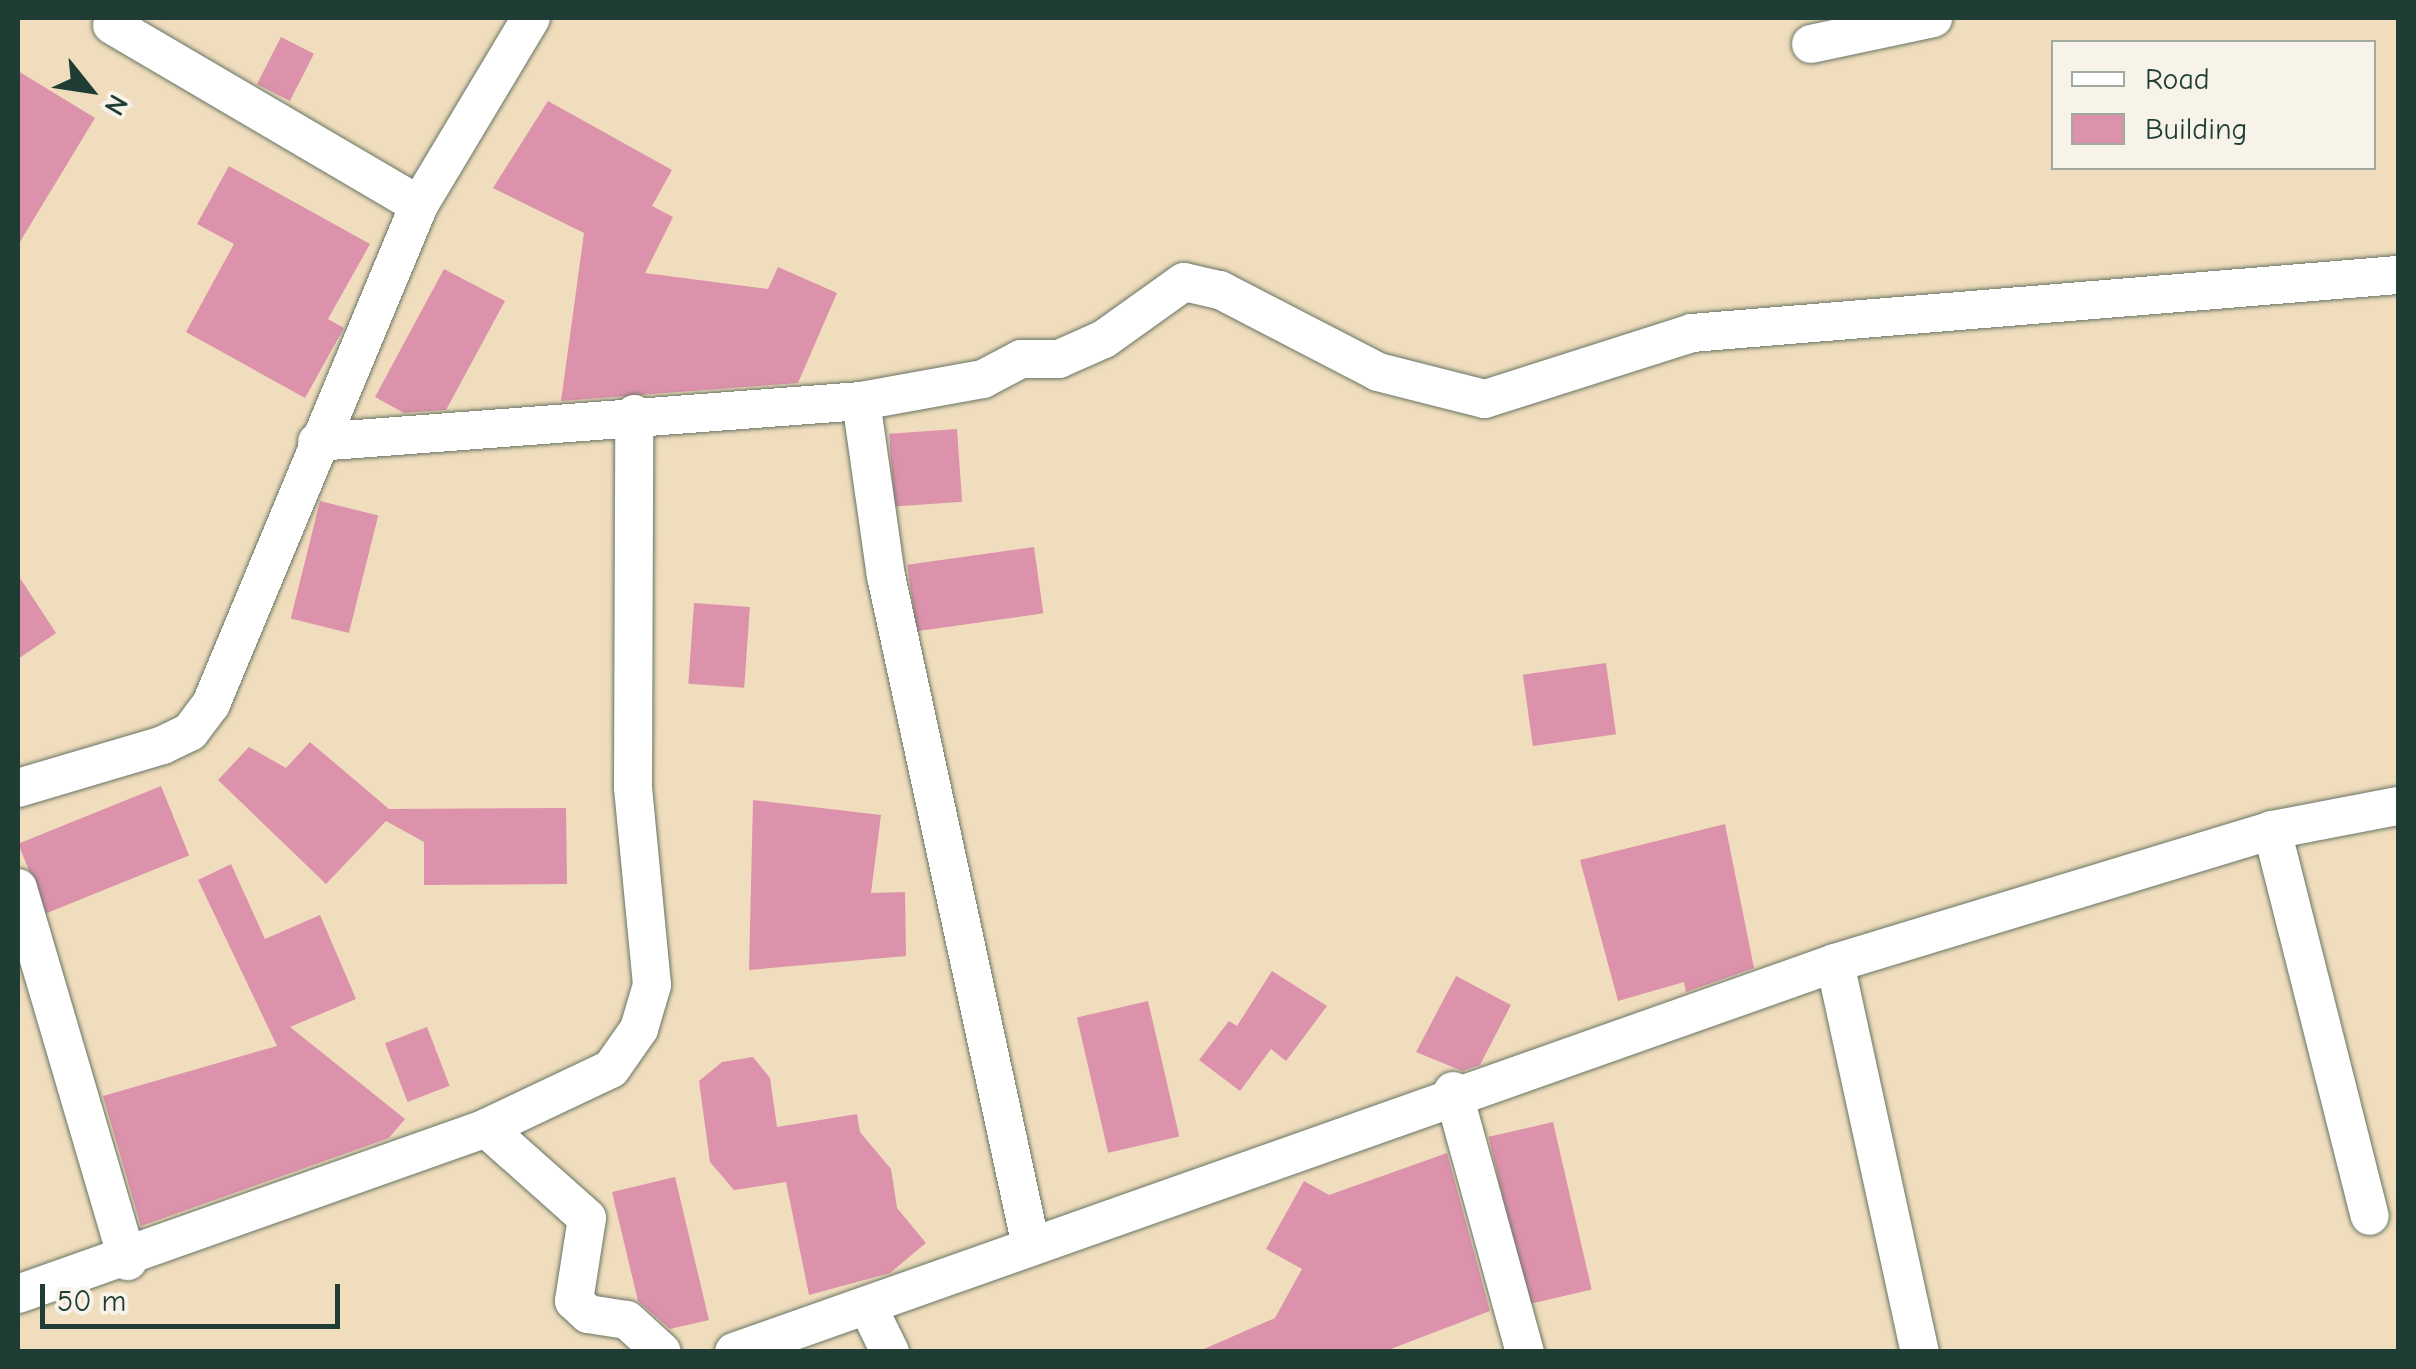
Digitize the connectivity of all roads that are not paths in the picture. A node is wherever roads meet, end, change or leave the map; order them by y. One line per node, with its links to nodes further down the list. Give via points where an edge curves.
1 (531, 18): 5 (street)
2 (1933, 18): 4 (street)
3 (112, 25): 5 (street)
4 (1810, 44)
5 (419, 204): 9 (street)
6 (2398, 275): 7 (street, via 1692,333 1485,399 1378,372 1220,290 1184,282 1058,359 1034,355 983,380)
7 (860, 401): 8 (street); 18 (street, via 886,576)
8 (634, 414): 9 (street); 16 (street, via 633,787 652,985 640,1029 611,1069)
9 (317, 442): 10 (street, via 211,704 190,732)
10 (18, 788)
11 (2398, 806): 12 (street)
12 (2272, 830): 14 (street); 17 (street)
13 (18, 888): 19 (street)
14 (1834, 963): 15 (street); 26 (street)
15 (1452, 1091): 18 (street); 25 (street)
16 (486, 1128): 19 (street); 22 (street, via 587,1218 574,1301 588,1314 638,1326)
17 (2370, 1216)
18 (1031, 1246): 21 (street)
19 (128, 1261): 20 (street)
20 (18, 1294)
21 (869, 1308): 23 (street); 24 (street)
22 (662, 1352)
23 (734, 1352)
24 (890, 1352)
25 (1525, 1352)
26 (1920, 1352)

